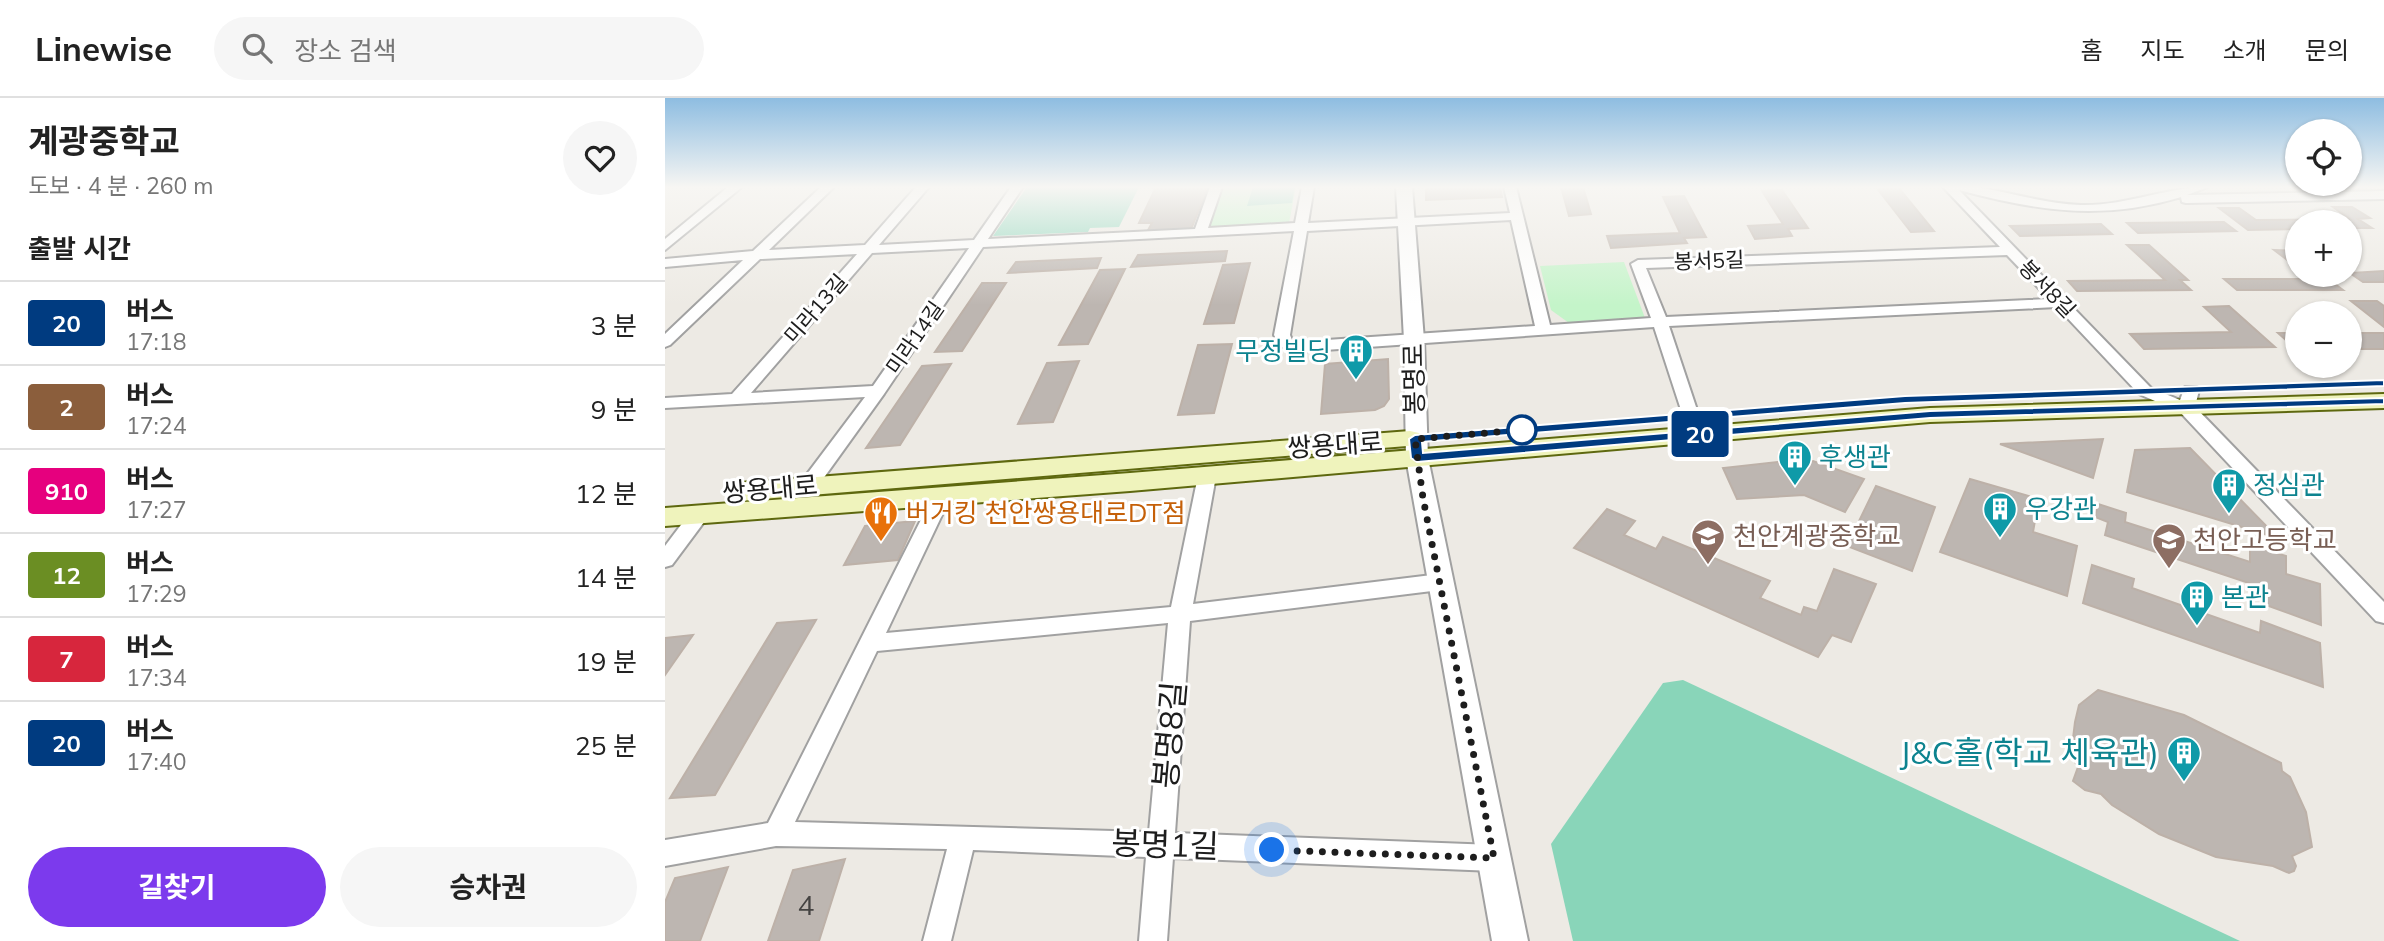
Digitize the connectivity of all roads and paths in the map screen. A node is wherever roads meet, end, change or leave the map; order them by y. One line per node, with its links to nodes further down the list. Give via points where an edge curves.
1 (689, 226): 13 (street)
2 (786, 226): 16 (street)
3 (889, 226): 14 (street, 미라13길)
4 (991, 226): 12 (street, 미라14길)
5 (1202, 226): 11 (street)
6 (1315, 226): 10 (street)
7 (1404, 226): 21 (street, 봉명로)
8 (1518, 226): 20 (street)
9 (1986, 226): 15 (street, 봉서8길)
10 (1301, 227): 11 (street); 21 (street, via 1282,335 1286,343 1296,347)
11 (1200, 232): 12 (street)
12 (980, 244): 14 (street); 24 (street, 미라14길)
13 (665, 246)
14 (868, 250): 16 (street); 25 (street, 미라13길)
15 (2010, 251): 18 (street, 봉서8길); 19 (street, 봉서5길, via 1638,264)
16 (756, 255): 17 (street); 22 (street)
17 (665, 262)
18 (2060, 303): 19 (street); 27 (street, 봉서8길)
19 (1660, 321): 20 (street); 30 (street, 봉서5길)
20 (1543, 329): 21 (street)
21 (1414, 340): 31 (street, 봉명로)
22 (665, 342)
23 (2384, 384): 26 (main road, 쌍용대로)
24 (878, 391): 25 (street); 33 (street, 미라14길)
25 (737, 399): 29 (street)
26 (2188, 399): 27 (main road, 쌍용대로); 28 (main road, 쌍용대로); 41 (street)
27 (2141, 400): 30 (main road, 쌍용대로, via 1905,399); 31 (main road, 쌍용대로)
28 (2384, 401)
29 (665, 403)
30 (1691, 416): 31 (main road, 쌍용대로)
31 (1416, 448): 32 (main road, 쌍용대로); 33 (main road, 쌍용대로); 39 (street, 봉명로)
32 (1207, 475): 34 (main road, 쌍용대로); 40 (street, 봉명8길)
33 (808, 486): 35 (main road, 쌍용대로)
34 (942, 496): 36 (main road, 쌍용대로); 42 (street)
35 (665, 498)
36 (700, 514): 37 (main road, 쌍용대로); 38 (street)
37 (665, 517)
38 (665, 560)
39 (1440, 582): 40 (street); 47 (street, 봉명로)
40 (1180, 614): 42 (street); 45 (street, 봉명8길)
41 (2384, 615)
42 (870, 643): 43 (street)
43 (776, 834): 44 (street, 봉명1길); 46 (street, 봉명1길)
44 (963, 837): 45 (street, 봉명1길); 48 (street)
45 (1161, 845): 47 (street, 봉명1길); 49 (street, 봉명8길)
46 (665, 853)
47 (1494, 858): 50 (street, 봉명로)
48 (937, 941)
49 (1153, 941)
50 (1510, 941)

